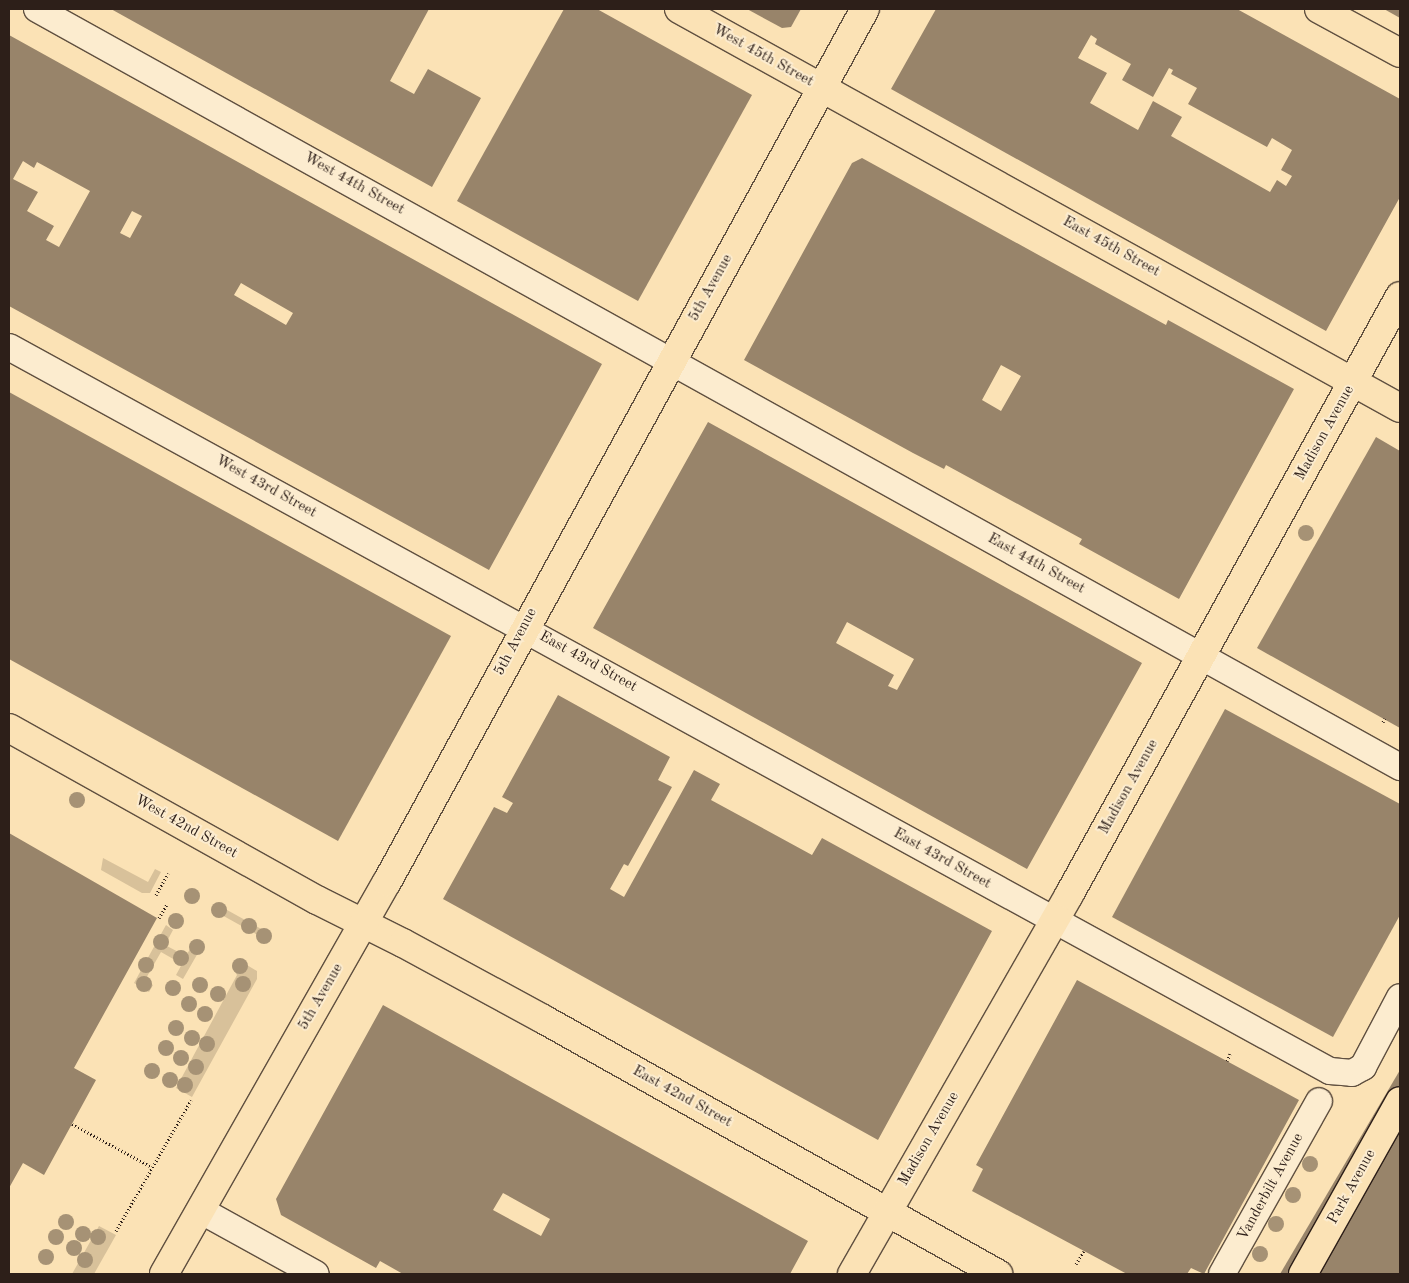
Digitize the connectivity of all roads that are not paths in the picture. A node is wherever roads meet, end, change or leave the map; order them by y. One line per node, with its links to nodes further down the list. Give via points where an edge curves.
1 (37, 9): 9 (street, West 44th Street)
2 (679, 9): 6 (main road, West 45th Street)
3 (865, 9): 6 (main road, 5th Avenue)
4 (1319, 9): 5 (main road)
5 (1400, 53)
6 (820, 88): 9 (main road, 5th Avenue); 10 (main road, East 45th Street)
7 (1400, 296): 10 (main road, Madison Avenue)
8 (9, 347): 12 (street, West 43rd Street)
9 (672, 360): 12 (main road, 5th Avenue); 13 (street, East 44th Street)
10 (1353, 381): 11 (main road, East 45th Street); 13 (main road, Madison Avenue)
11 (1400, 408)
12 (524, 627): 16 (street, East 43rd Street); 17 (main road, 5th Avenue)
13 (1201, 656): 15 (street, East 44th Street); 16 (main road, Madison Avenue)
14 (9, 728): 17 (main road, West 42nd Street)
15 (1400, 766)
16 (1055, 921): 18 (street, East 43rd Street, via 1330,1071 1352,1074 1363,1066); 22 (main road, Madison Avenue)
17 (364, 923): 21 (main road, 5th Avenue); 22 (main road, East 42nd Street)
18 (1400, 997)
19 (1400, 1100): 28 (main road, Park Avenue, bridge)
20 (1319, 1101): 27 (street, Vanderbilt Avenue)
21 (200, 1210): 23 (main road, 5th Avenue); 24 (street)
22 (887, 1212): 25 (main road, Madison Avenue); 26 (main road, East 42nd Street)
23 (164, 1274)
24 (316, 1274)
25 (852, 1274)
26 (998, 1274)
27 (1222, 1274)
28 (1303, 1274)

